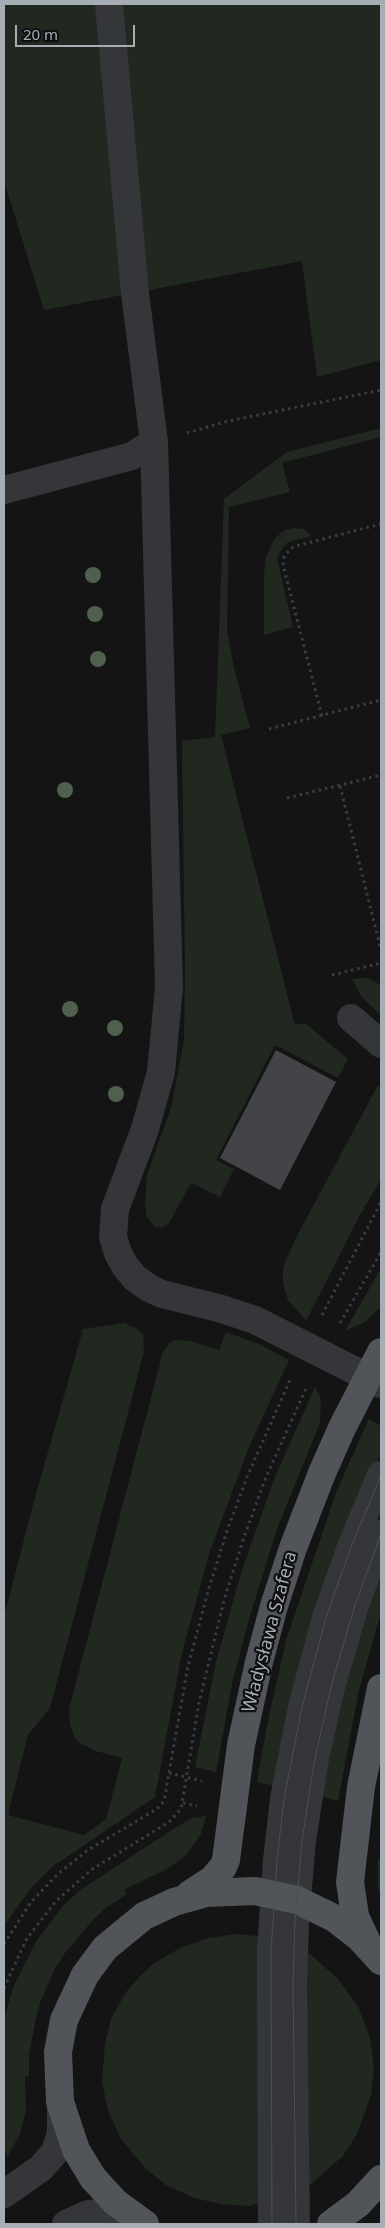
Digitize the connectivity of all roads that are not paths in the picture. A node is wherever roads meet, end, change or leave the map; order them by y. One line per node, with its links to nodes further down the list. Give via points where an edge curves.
1 (109, 4): 2 (street, via 135,293)
2 (154, 442): 3 (street, via 132,456); 7 (street, via 169,987 161,1072 145,1129 115,1209 115,1243 129,1271 149,1288 255,1320)
3 (4, 490)
4 (351, 1018): 5 (street)
5 (381, 1044)
6 (381, 1352): 7 (main road, Władysława Szafera)
7 (374, 1381): 14 (main road, Władysława Szafera, via 322,1473 274,1606 244,1732 226,1860 209,1882)
8 (381, 1475): 11 (street, via 342,1569 316,1651 296,1733)
9 (381, 1534): 11 (street, via 354,1608 331,1687 310,1782)
10 (381, 1688): 16 (main road, via 361,1787 350,1882 355,1916)
11 (291, 1840): 12 (street, via 274,1854 258,1875); 13 (street); 15 (street, via 318,1903)
12 (222, 1891): 13 (main road, via 256,1891); 14 (main road)
13 (285, 1897): 15 (main road); 23 (street, via 270,1997); 24 (street, via 293,1982)
14 (174, 1902): 17 (main road, via 130,1926 105,1948 85,1974 70,2004 61,2036 57,2069)
15 (334, 1918): 16 (main road, via 360,1938)
16 (376, 1956)
17 (60, 2102): 19 (street, via 61,2133 55,2152 41,2168); 21 (main road, via 69,2134 84,2164 115,2202)
18 (381, 2179): 20 (main road)
19 (4, 2194)
20 (342, 2222)
21 (143, 2223): 22 (street, via 126,2216 104,2213 88,2214)
22 (66, 2224)
23 (272, 2224)
24 (296, 2224)

